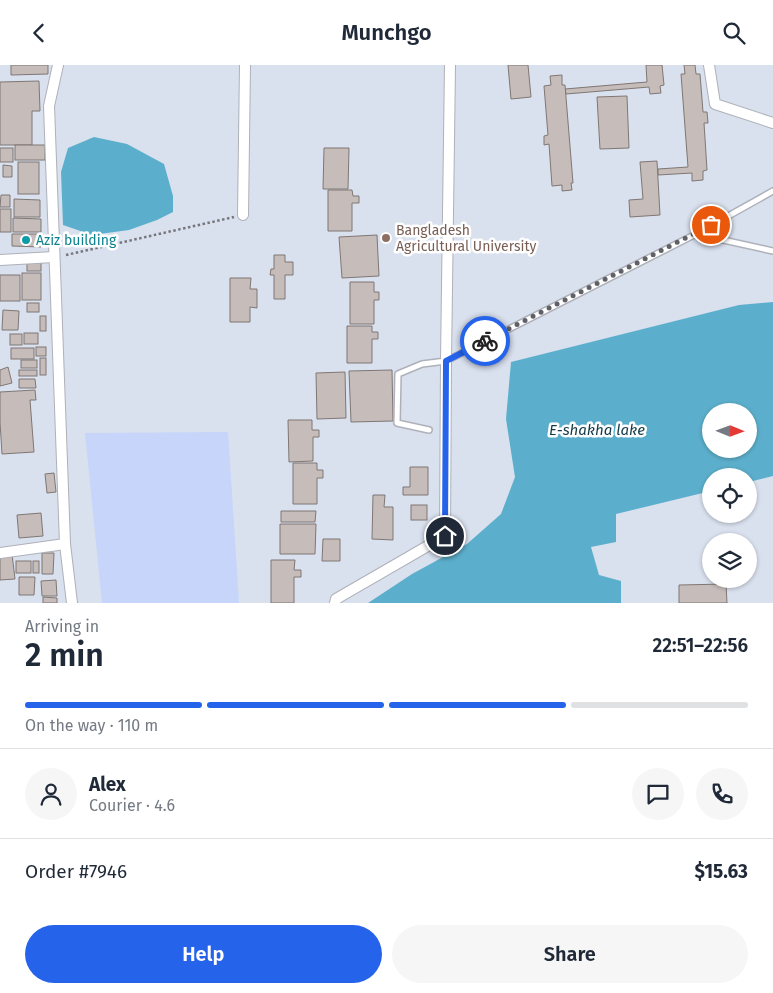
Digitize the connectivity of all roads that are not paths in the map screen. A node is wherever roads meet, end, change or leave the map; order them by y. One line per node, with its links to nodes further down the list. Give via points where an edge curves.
1 (58, 65): 10 (street, via 49,106)
2 (245, 65): 7 (street)
3 (450, 65): 12 (street)
4 (709, 65): 5 (street, via 715,104)
5 (773, 123)
6 (773, 191): 8 (lane)
7 (242, 215)
8 (696, 234): 9 (lane); 12 (lane)
9 (773, 251)
10 (54, 257): 11 (street); 14 (street)
11 (0, 260)
12 (446, 361): 13 (lane, via 398,374 397,423); 17 (street, via 445,536 336,599)
13 (428, 431)
14 (65, 544): 15 (street); 16 (street)
15 (0, 553)
16 (72, 603)
17 (335, 603)

